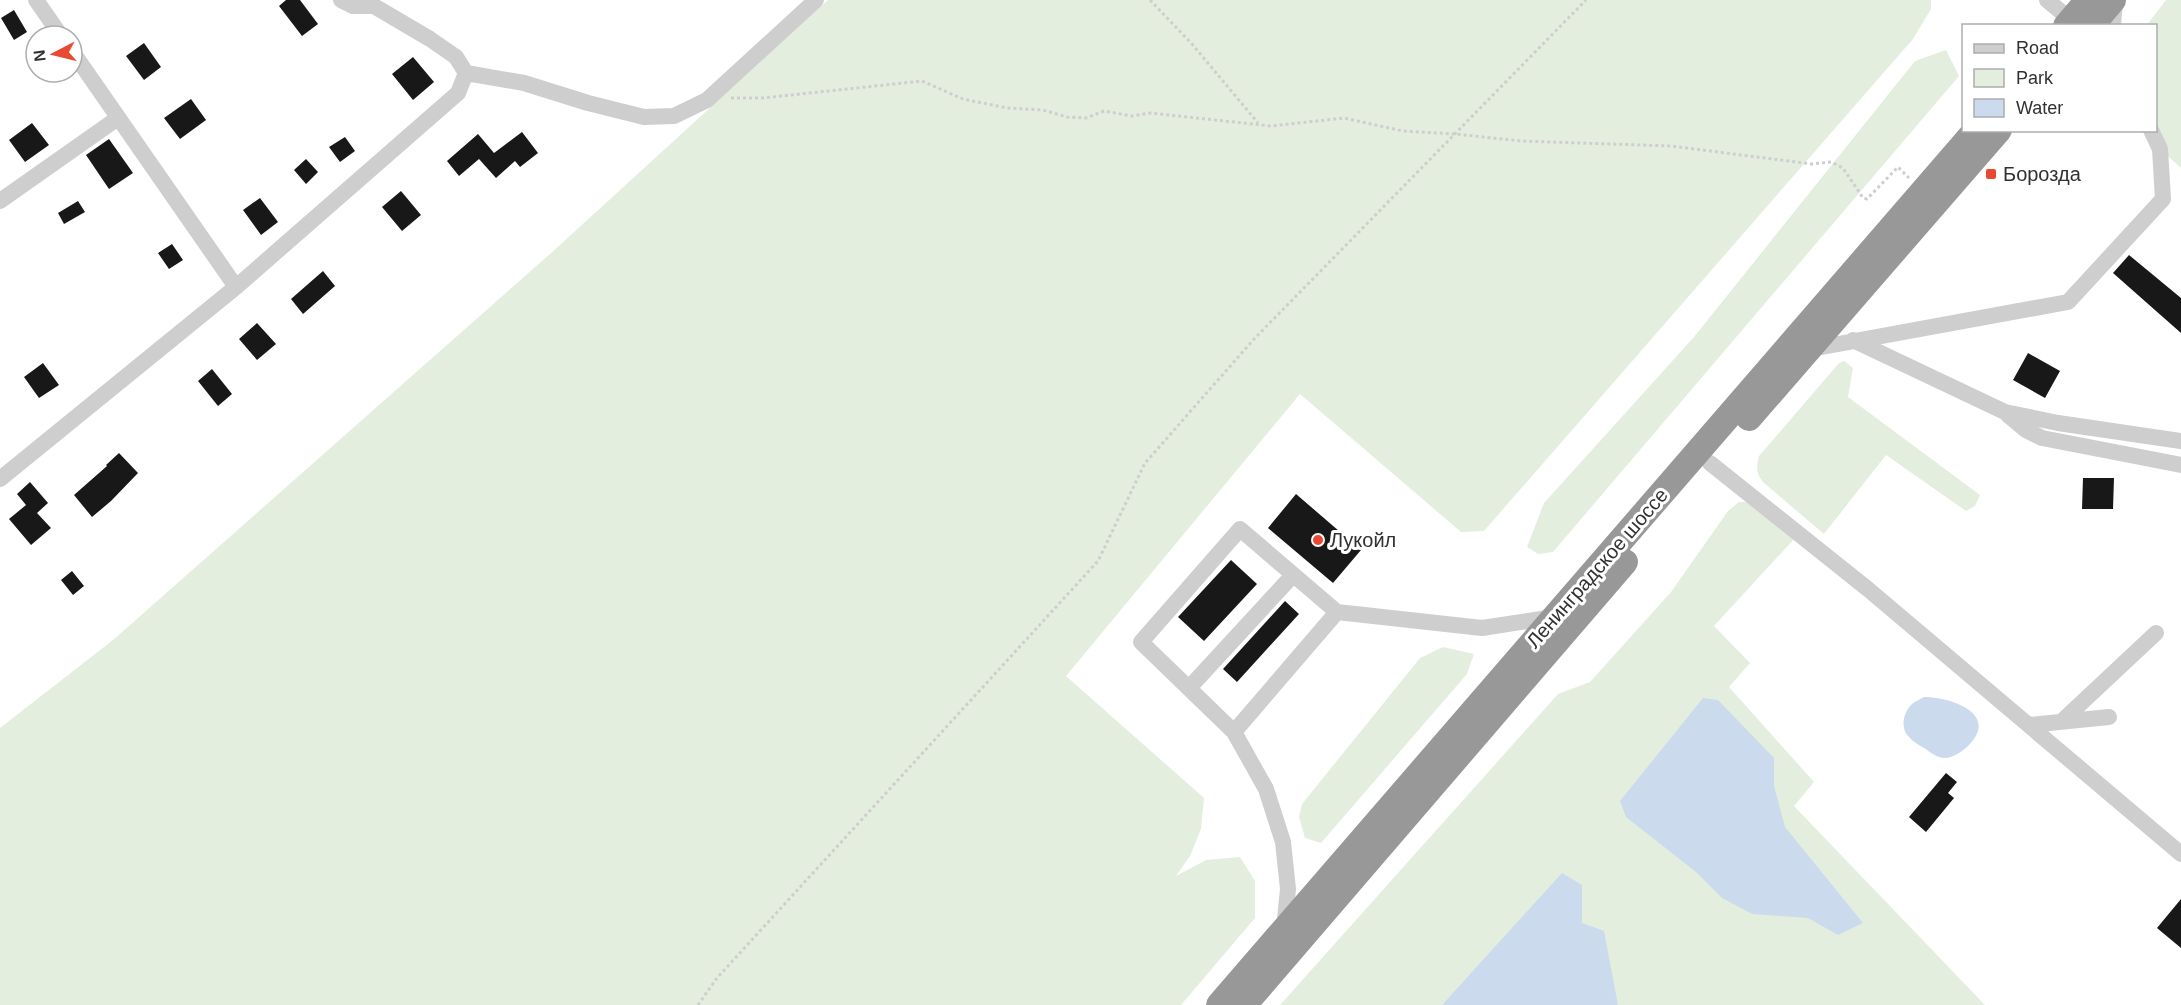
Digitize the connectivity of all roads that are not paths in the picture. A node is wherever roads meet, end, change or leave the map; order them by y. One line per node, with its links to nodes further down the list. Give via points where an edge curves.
1 (36, 0): 8 (street)
2 (340, 0): 7 (street, via 353,6)
3 (816, 0): 12 (street, via 707,100 674,116 644,117 524,83)
4 (2048, 0): 9 (street)
5 (2088, 0): 9 (highway)
6 (2114, 0): 9 (highway); 10 (street)
7 (378, 3): 12 (street, via 456,57)
8 (53, 24)
9 (2076, 24)
10 (2113, 24)
11 (84, 68): 13 (street)
12 (466, 73): 18 (street, via 458,93)
13 (118, 118): 17 (street); 18 (street)
14 (1974, 132): 28 (highway, Ленинградское шоссе)
15 (1997, 132): 20 (highway, Ленинградское шоссе)
16 (2152, 132): 19 (street, via 2160,149 2163,199 2068,302)
17 (0, 201)
18 (236, 287): 25 (street)
19 (1853, 340): 20 (street); 21 (street)
20 (1811, 349): 23 (highway, Ленинградское шоссе)
21 (2005, 412): 22 (street); 24 (street, via 2042,438)
22 (2181, 441)
23 (1710, 463): 33 (street, via 1869,590); 38 (highway, Ленинградское шоссе)
24 (2181, 465)
25 (0, 479)
26 (1293, 575): 27 (street); 30 (street); 30 (street, via 1240,529 1141,642)
27 (1337, 612): 28 (street, via 1482,628); 34 (street)
28 (1554, 617): 36 (highway, Ленинградское шоссе)
29 (2156, 633): 32 (street)
30 (1189, 688): 34 (street)
31 (2109, 717): 32 (street)
32 (2061, 722): 33 (street)
33 (2029, 726): 35 (street)
34 (1234, 732): 36 (street, via 1266,789 1282,842 1288,889)
35 (2181, 854)
36 (1284, 929): 37 (highway, Ленинградское шоссе)
37 (1219, 1005)
38 (1244, 1005)

